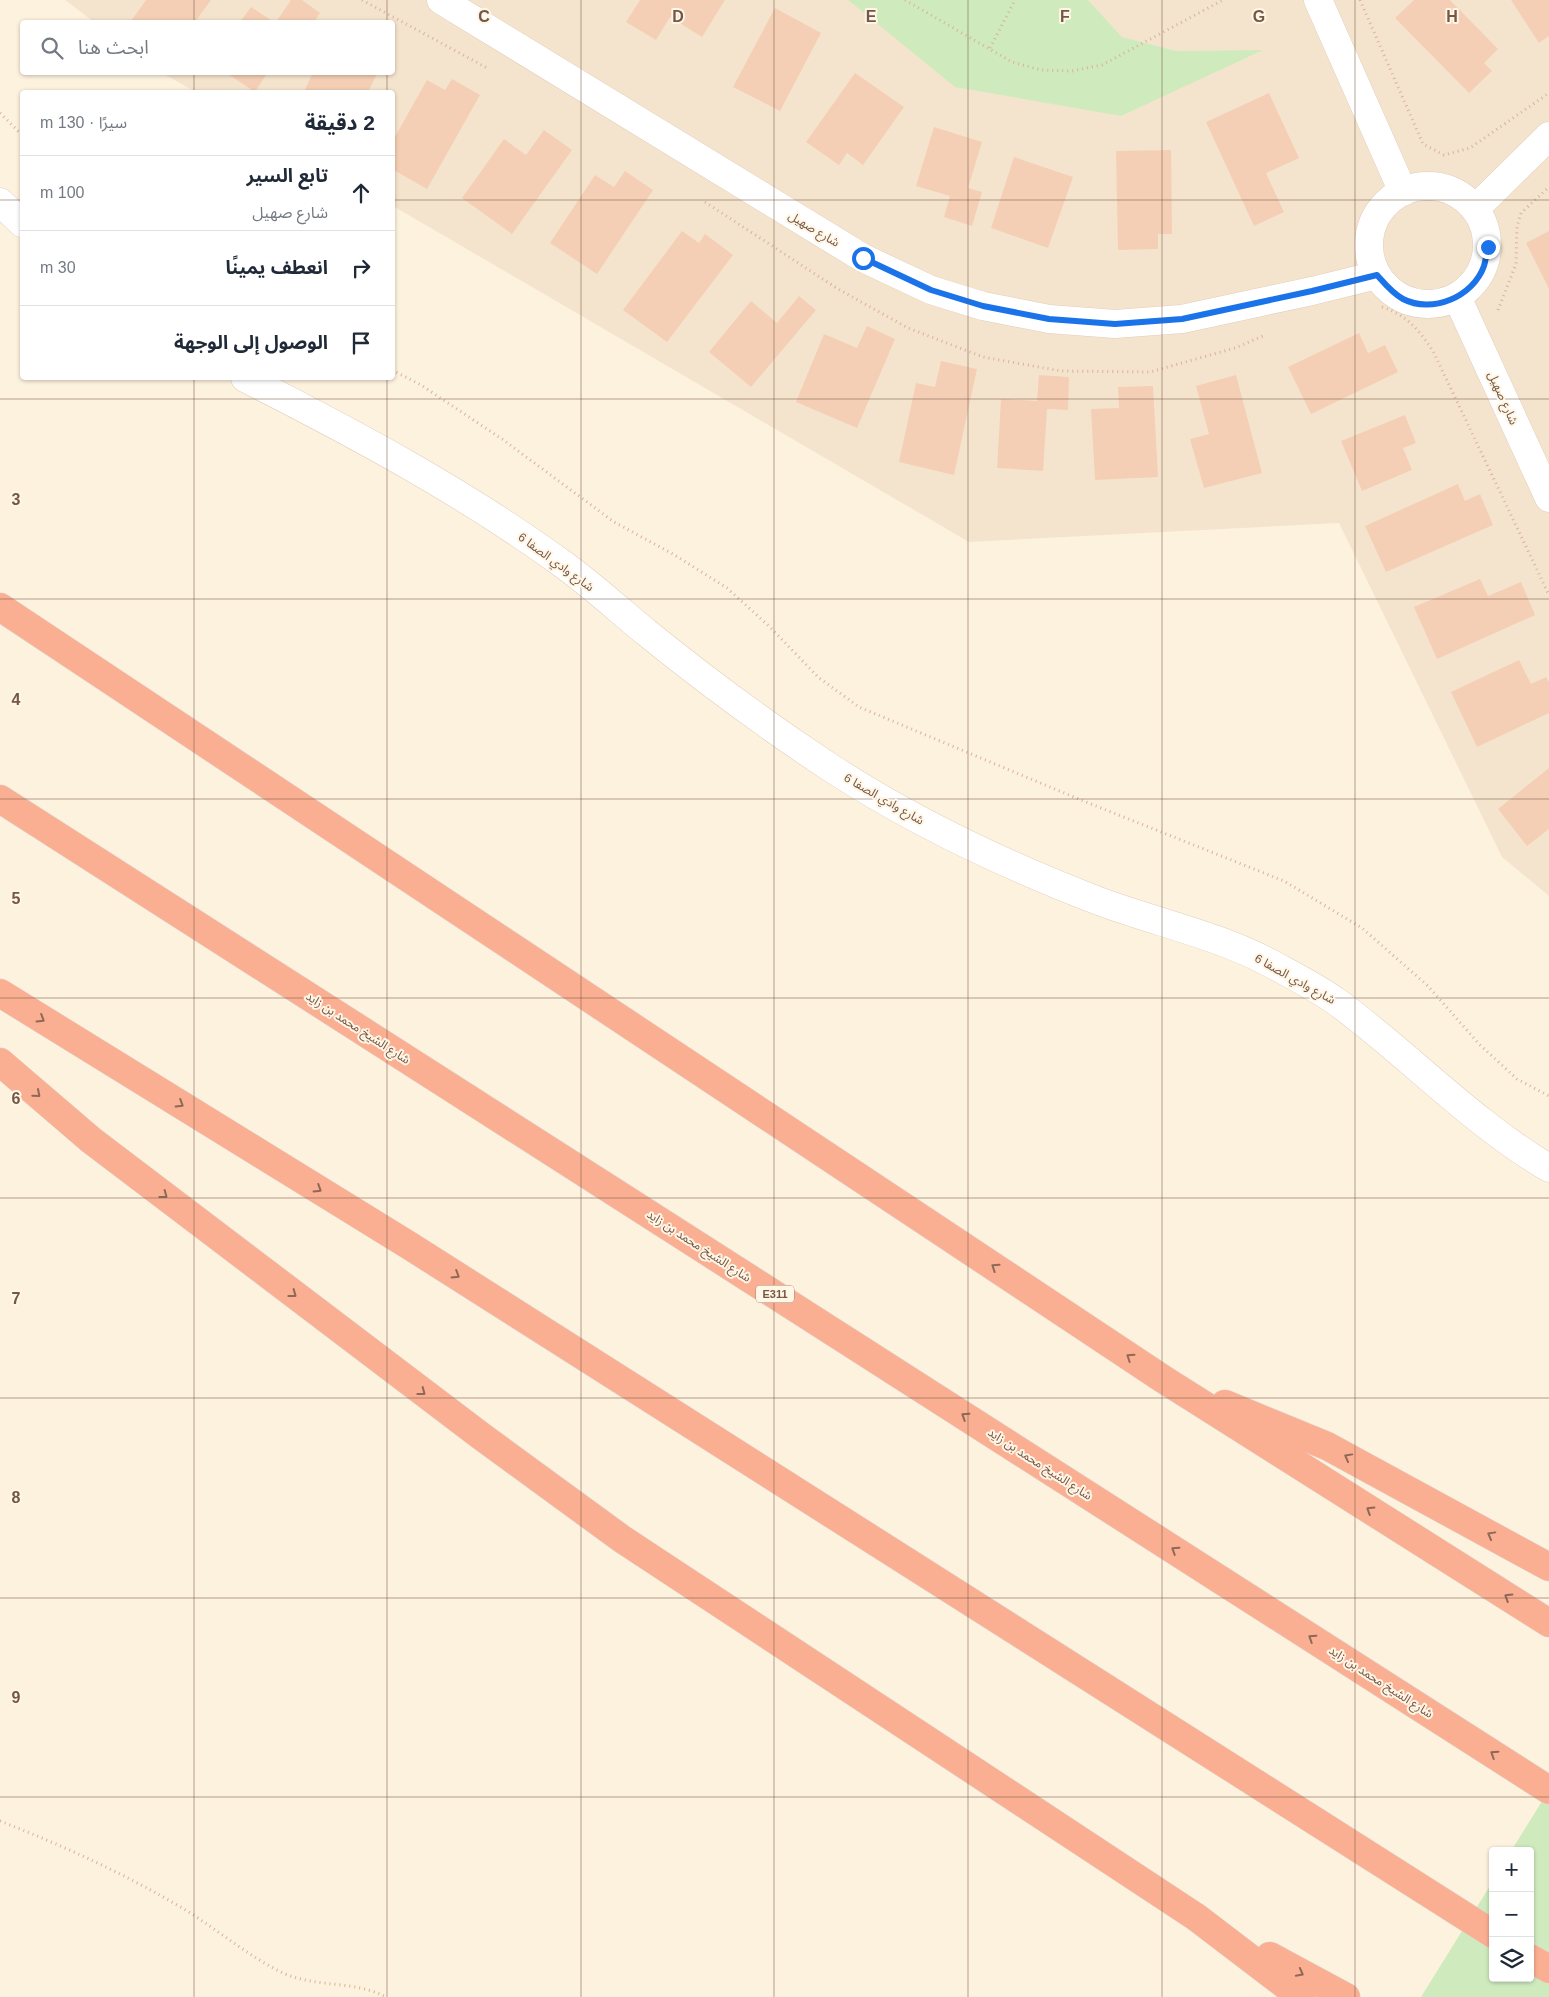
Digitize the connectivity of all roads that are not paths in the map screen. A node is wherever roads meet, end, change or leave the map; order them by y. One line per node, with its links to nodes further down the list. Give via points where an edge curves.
1 (441, 0): 8 (street, شارع صهيل, via 863,258 931,290 983,306 1049,319 1106,323 1182,319)
2 (1318, 0): 4 (street)
3 (1549, 136): 6 (street)
4 (1403, 192): 6 (street, via 1422,186 1442,188 1460,196); 8 (street, via 1387,203 1375,218 1370,237 1370,257)
5 (0, 202): 7 (street)
6 (1475, 209): 9 (street, via 1485,227 1488,247 1484,267 1473,284)
7 (20, 221)
8 (1377, 275): 9 (street, via 1404,299 1422,304 1440,303)
9 (1457, 297): 11 (street, شارع صهيل)
10 (249, 380): 16 (street, شارع وادي الصفا 6, via 460,495 565,566 650,636 746,708 829,766 916,818 1007,863 1100,902 1197,932 1267,962 1333,1000 1454,1099 1525,1154)
11 (1549, 498)
12 (0, 607): 17 (highway, one-way to 12)
13 (0, 799): 20 (highway, شارع الشيخ محمد بن زايد / E311, one-way to 13)
14 (0, 993): 24 (highway, one-way to 24, via 419,1252)
15 (0, 1062): 23 (highway, one-way to 23, via 91,1140 622,1540)
16 (1549, 1168)
17 (1163, 1379): 18 (highway, one-way to 17, via 1327,1446); 19 (highway, one-way to 17)
18 (1549, 1567)
19 (1549, 1623)
20 (1522, 1772): 21 (highway); 22 (highway, شارع الشيخ محمد بن زايد / E311)
21 (1549, 1784)
22 (1549, 1790)
23 (1196, 1917): 27 (highway); 28 (highway, one-way to 28)
24 (1489, 1931)
25 (1534, 1960): 26 (highway)
26 (1549, 1969)
27 (1301, 1997)
28 (1346, 1997)

